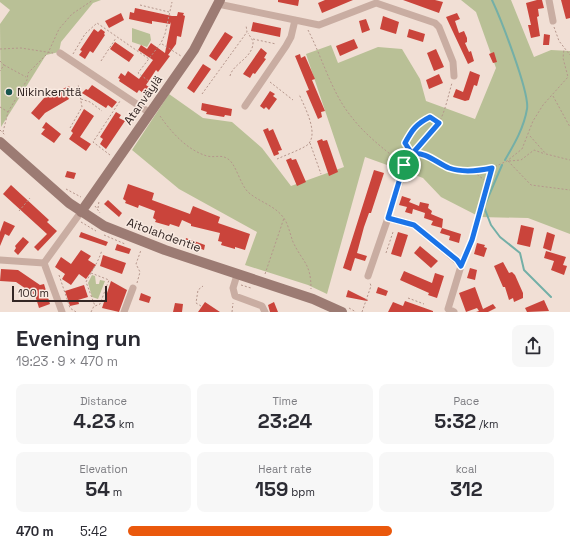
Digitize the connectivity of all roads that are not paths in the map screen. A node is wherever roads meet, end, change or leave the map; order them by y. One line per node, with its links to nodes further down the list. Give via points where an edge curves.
1 (549, 0): 4 (street)
2 (219, 2): 3 (street); 8 (main road, Atanväylä, via 194,50)
3 (294, 20): 6 (street, via 324,24 376,3 428,19 439,27 453,62); 7 (street, via 291,37)
4 (553, 21)
5 (60, 53): 8 (street)
6 (454, 76)
7 (245, 106)
8 (155, 114): 11 (main road, Atanväylä)
9 (2, 137): 11 (main road, Aitolahdentie)
10 (400, 181): 12 (street)
11 (81, 212): 15 (street); 17 (main road, Aitolahdentie, via 104,226 142,242)
12 (388, 218): 16 (street, via 414,225); 18 (street)
13 (472, 240): 16 (lane)
14 (0, 260): 15 (street)
15 (44, 263): 21 (street)
16 (461, 266): 24 (street, via 448,309)
17 (237, 275): 20 (main road, Aitolahdentie); 23 (street, via 234,294 262,306)
18 (368, 276)
19 (133, 288): 22 (street)
20 (343, 309)
21 (62, 312)
22 (124, 312)
23 (265, 312)
24 (454, 312)

